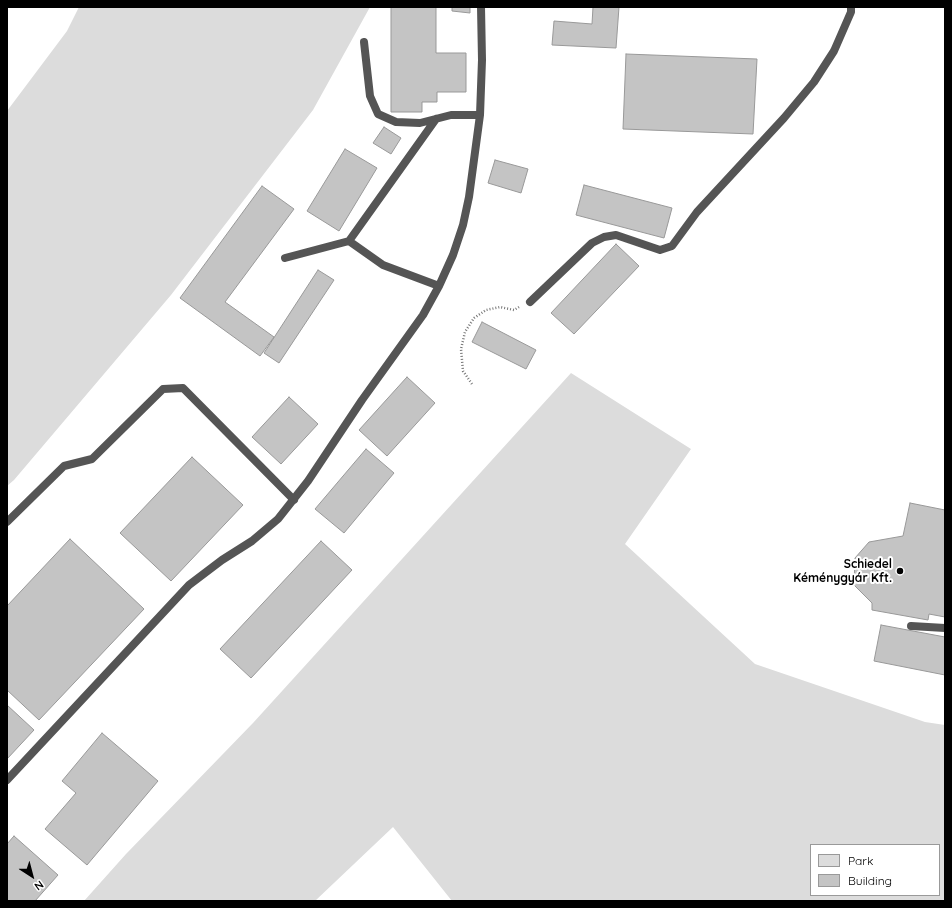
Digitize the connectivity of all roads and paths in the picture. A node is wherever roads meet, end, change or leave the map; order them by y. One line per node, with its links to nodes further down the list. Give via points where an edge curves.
1 (481, 7): 4 (lane)
2 (851, 7): 9 (lane, via 834,51 814,82 697,212 672,246 660,250 616,235 604,237 592,243)
3 (364, 42): 5 (lane, via 370,96 378,114 396,122 420,123)
4 (480, 115): 5 (lane, via 451,115); 8 (lane, via 463,225)
5 (436, 119): 6 (lane)
6 (350, 240): 7 (lane); 8 (lane, via 383,264)
7 (285, 258)
8 (439, 286): 11 (lane, via 423,315)
9 (530, 302): 10 (path, via 514,310 500,307 486,310 474,318 465,332 460,348 463,371)
10 (472, 384)
11 (294, 500): 12 (lane, via 183,388 163,389 92,459 64,466); 15 (lane, via 278,519 252,541 189,585)
12 (7, 522)
13 (911, 626): 14 (lane)
14 (945, 628)
15 (7, 780)

